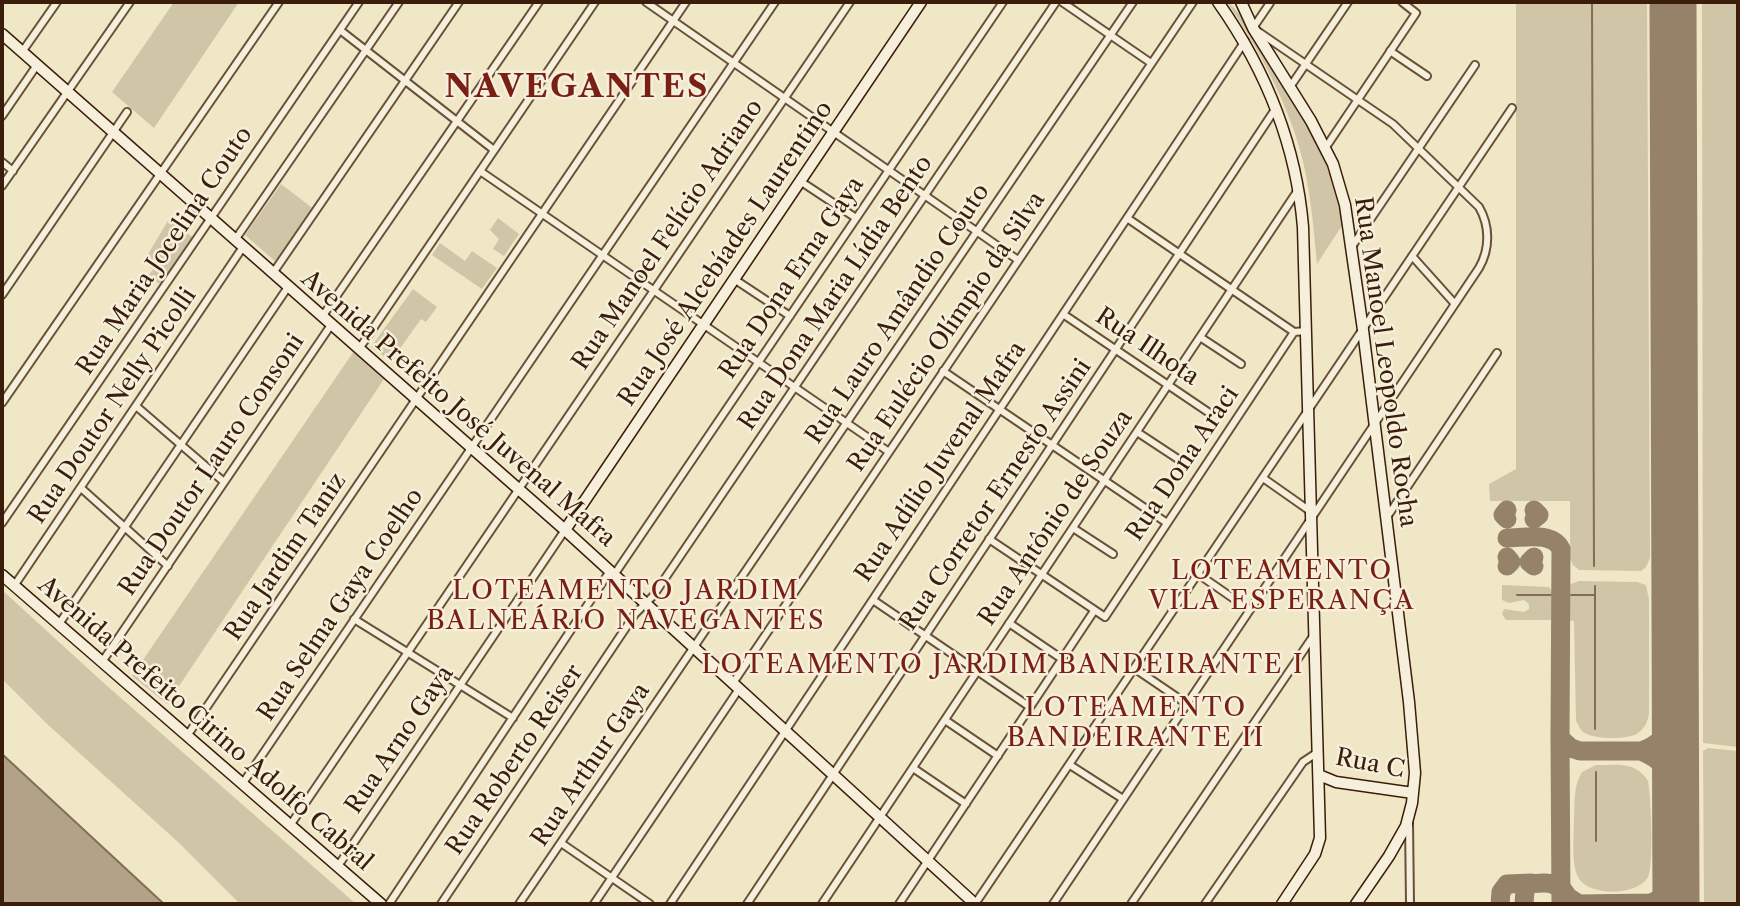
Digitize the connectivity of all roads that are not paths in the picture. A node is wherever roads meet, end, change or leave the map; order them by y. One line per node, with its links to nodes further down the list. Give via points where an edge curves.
1 (57, 2): 32 (street)
2 (130, 2): 41 (street)
3 (279, 2): 58 (street)
4 (359, 2): 26 (street, Rua Maria Jocelina Couto)
5 (399, 2): 30 (street)
6 (459, 2): 39 (street)
7 (539, 2): 48 (street)
8 (595, 2): 53 (street)
9 (646, 2): 24 (street)
10 (686, 2): 24 (street, Rua Jardim Taniz)
11 (775, 2): 33 (street, Rua Selma Gaya Coelho)
12 (850, 2): 42 (street, Rua Manoel Felício Adriano)
13 (921, 2): 50 (main road, Rua José Alcebíades Laurentino)
14 (1003, 2): 55 (street, Rua Dona Erna Gaya)
15 (1056, 2): 63 (street, Rua Dona Maria Lídia Bento)
16 (1062, 2): 28 (street)
17 (1133, 2): 28 (street, Rua Lauro Amândio Couto)
18 (1193, 2): 34 (street, Rua Eulécio Olímpio da Silva)
19 (1219, 2): 29 (main road)
20 (1241, 2): 25 (main road, Rua Manoel Leopoldo Rocha)
21 (1348, 2): 35 (street)
22 (1402, 2): 31 (street, via 1416,13)
23 (1270, 4): 25 (street)
24 (673, 21): 33 (street); 64 (street, Rua Jardim Taniz)
25 (1253, 28): 35 (street); 40 (main road, Rua Manoel Leopoldo Rocha)
26 (340, 30): 30 (street); 67 (street, Rua Maria Jocelina Couto)
27 (2, 34): 32 (main road, Avenida Prefeito José Juvenal Mafra)
28 (1111, 35): 34 (street); 68 (street, Rua Lauro Amândio Couto)
29 (1245, 41): 44 (main road); 66 (street, Rua Adílio Juvenal Mafra)
30 (366, 50): 39 (street); 69 (street)
31 (1390, 51): 38 (street); 43 (street)
32 (22, 52): 36 (main road, Avenida Prefeito José Juvenal Mafra)
33 (733, 62): 42 (street); 73 (street, Rua Selma Gaya Coelho)
34 (1152, 63): 75 (street, Rua Eulécio Olímpio da Silva)
35 (1305, 64): 40 (street); 43 (street)
36 (37, 65): 41 (main road, Avenida Prefeito José Juvenal Mafra); 47 (street)
37 (1475, 65): 52 (street)
38 (1427, 76)
39 (405, 80): 48 (street); 76 (street)
40 (1290, 87): 51 (main road, Rua Manoel Leopoldo Rocha)
41 (68, 92): 49 (main road, Avenida Prefeito José Juvenal Mafra); 56 (street)
42 (785, 98): 50 (street); 80 (street, Rua Manoel Felício Adriano)
43 (1357, 99): 51 (street); 52 (street)
44 (1277, 107): 62 (main road); 72 (street, Rua Corretor Ernesto Assini)
45 (1512, 108): 61 (street)
46 (127, 111): 49 (street)
47 (2, 116)
48 (457, 121): 53 (street); 85 (street)
49 (113, 132): 58 (main road, Avenida Prefeito José Juvenal Mafra); 81 (street)
50 (834, 132): 55 (street); 59 (main road, Rua José Alcebíades Laurentino)
51 (1326, 147): 71 (main road, Rua Manoel Leopoldo Rocha, via 1345,205)
52 (1418, 149): 61 (street); 71 (street)
53 (494, 150): 57 (street)
54 (2, 162): 56 (street)
55 (888, 170): 63 (street); 65 (street, Rua Dona Erna Gaya)
56 (13, 171): 60 (street)
57 (480, 171): 64 (street); 92 (street)
58 (160, 174): 67 (main road, Avenida Prefeito José Juvenal Mafra); 101 (street)
59 (800, 181): 65 (street); 77 (main road, Rua José Alcebíades Laurentino)
60 (2, 186)
61 (1459, 187): 74 (street); 82 (street, via 1483,214 1488,243 1484,260)
62 (1299, 188): 79 (street, Rua Antônio de Souza); 90 (main road)
63 (925, 195): 68 (street); 99 (street, Rua Dona Maria Lídia Bento)
64 (542, 214): 73 (street); 100 (street, Rua Jardim Taniz)
65 (856, 218): 84 (street, Rua Dona Erna Gaya)
66 (1127, 218): 72 (street); 83 (street, Rua Adílio Juvenal Mafra)
67 (211, 219): 69 (main road, Avenida Prefeito José Juvenal Mafra); 121 (street, Rua Maria Jocelina Couto)
68 (977, 231): 75 (street); 106 (street, Rua Lauro Amândio Couto)
69 (235, 240): 70 (main road, Avenida Prefeito José Juvenal Mafra)
70 (243, 247): 76 (main road, Avenida Prefeito José Juvenal Mafra); 102 (street, Rua Doutor Nelly Picolli)
71 (1351, 248): 88 (main road, Rua Manoel Leopoldo Rocha)
72 (1179, 253): 79 (street); 93 (street, Rua Corretor Ernesto Assini)
73 (602, 255): 80 (street); 111 (street, Rua Selma Gaya Coelho)
74 (1412, 256): 82 (street); 88 (street)
75 (1018, 260): 97 (street, Rua Eulécio Olímpio da Silva)
76 (273, 273): 78 (main road, Avenida Prefeito José Juvenal Mafra)
77 (734, 279): 84 (street); 86 (main road, Rua José Alcebíades Laurentino)
78 (288, 287): 85 (main road, Avenida Prefeito José Juvenal Mafra); 109 (street)
79 (1232, 289): 89 (street); 91 (street, Rua Antônio de Souza)
80 (654, 290): 86 (street); 118 (street, Rua Manoel Felício Adriano)
81 (2, 295)
82 (1455, 304): 107 (street)
83 (1063, 314): 93 (street, Rua Ilhota); 103 (street, Rua Adílio Juvenal Mafra)
84 (790, 316): 95 (street, Rua Dona Erna Gaya)
85 (322, 317): 87 (main road, Avenida Prefeito José Juvenal Mafra)
86 (704, 324): 95 (street); 125 (main road, Rua José Alcebíades Laurentino)
87 (331, 325): 92 (main road, Avenida Prefeito José Juvenal Mafra); 116 (street, Rua Doutor Lauro Consoni)
88 (1363, 330): 104 (street); 107 (main road, Rua Manoel Leopoldo Rocha)
89 (1294, 331): 90 (street); 122 (street, Rua Dona Araci)
90 (1306, 331): 104 (main road)
91 (1200, 337): 96 (street); 98 (street, Rua Antônio de Souza)
92 (359, 349): 100 (main road, Avenida Prefeito José Juvenal Mafra)
93 (1116, 349): 98 (street, Rua Ilhota); 110 (street, Rua Corretor Ernesto Assini)
94 (1497, 353): 120 (street)
95 (758, 362): 99 (street); 129 (street, Rua Dona Erna Gaya)
96 (1241, 364)
97 (943, 371): 103 (street); 112 (street, Rua Eulécio Olímpio da Silva)
98 (1168, 385): 105 (street, Rua Ilhota); 108 (street, Rua Antônio de Souza)
99 (794, 387): 106 (street); 135 (street, Rua Dona Maria Lídia Bento)
100 (416, 399): 111 (main road, Avenida Prefeito José Juvenal Mafra); 156 (street, Rua Jardim Taniz)
101 (2, 403)
102 (136, 406): 109 (street); 117 (street, Rua Doutor Nelly Picolli)
103 (1000, 409): 110 (street); 134 (street, Rua Adílio Juvenal Mafra)
104 (1309, 411): 114 (street); 119 (main road)
105 (1208, 412)
106 (847, 423): 112 (street); 143 (street, Rua Lauro Amândio Couto)
107 (1374, 425): 119 (street); 120 (main road, Rua Manoel Leopoldo Rocha)
108 (1137, 432): 113 (street); 115 (street, Rua Antônio de Souza)
109 (181, 445): 116 (street); 123 (street)
110 (1052, 445): 115 (street); 126 (street, Rua Corretor Ernesto Assini)
111 (471, 448): 118 (main road, Avenida Prefeito José Juvenal Mafra); 138 (street, Rua Selma Gaya Coelho)
112 (889, 452): 150 (street, Rua Eulécio Olímpio da Silva)
113 (1178, 459)
114 (1263, 478): 119 (street); 130 (street)
115 (1105, 480): 122 (street); 124 (street, Rua Antônio de Souza)
116 (224, 482): 128 (street, Rua Doutor Lauro Consoni)
117 (81, 488): 123 (street); 133 (street, Rua Doutor Nelly Picolli)
118 (518, 489): 125 (main road, Avenida Prefeito José Juvenal Mafra); 144 (street, Rua Manoel Felício Adriano)
119 (1312, 516): 136 (street); 141 (main road)
120 (1386, 519): 164 (main road, Rua Manoel Leopoldo Rocha, via 1409,702)
121 (2, 523)
122 (1167, 523): 137 (street, Rua Dona Araci, via 1105,617)
123 (125, 527): 128 (street); 140 (street)
124 (1073, 528): 127 (street); 132 (street, Rua Antônio de Souza)
125 (565, 530): 129 (main road, Avenida Prefeito José Juvenal Mafra); 149 (street, Rua Arno Gaya)
126 (989, 539): 132 (street); 142 (street, Rua Corretor Ernesto Assini)
127 (1113, 554)
128 (168, 566): 146 (street, Rua Doutor Lauro Consoni)
129 (612, 573): 135 (main road, Avenida Prefeito José Juvenal Mafra); 153 (street, Rua Dona Erna Gaya)
130 (1198, 574): 136 (street); 147 (street)
131 (2, 575): 133 (main road, Avenida Prefeito Cirino Adolfo Cabral)
132 (1042, 575): 137 (street); 139 (street, Rua Antônio de Souza)
133 (14, 586): 140 (main road, Avenida Prefeito Cirino Adolfo Cabral)
134 (873, 600): 142 (street); 155 (street, Rua Adílio Juvenal Mafra)
135 (645, 604): 143 (main road, Avenida Prefeito José Juvenal Mafra); 176 (street, Rua Roberto Reiser)
136 (1250, 610): 151 (street)
137 (1094, 611): 145 (street)
138 (354, 619): 144 (street); 163 (street, Rua Selma Gaya Coelho)
139 (1009, 623): 145 (street); 148 (street, Rua Antônio de Souza)
140 (59, 624): 146 (main road, Avenida Prefeito Cirino Adolfo Cabral)
141 (1315, 633): 157 (main road); 186 (street)
142 (926, 635): 148 (street); 161 (street, Rua Corretor Ernesto Assini)
143 (694, 648): 150 (main road, Avenida Prefeito José Juvenal Mafra); 170 (street, Rua Arthur Gaya)
144 (408, 652): 149 (street); 168 (street, Rua Manoel Felício Adriano)
145 (1062, 659): 152 (street)
146 (102, 662): 156 (main road, Avenida Prefeito Cirino Adolfo Cabral)
147 (1134, 668): 151 (street); 159 (street)
148 (978, 671): 152 (street); 154 (street, Rua Antônio de Souza)
149 (460, 685): 153 (street); 172 (street, Rua Arno Gaya)
150 (736, 686): 155 (main road, Avenida Prefeito José Juvenal Mafra); 173 (street, Rua Eulécio Olímpio da Silva)
151 (1187, 704): 165 (street)
152 (1030, 707): 158 (street)
153 (513, 718): 175 (street, Rua Dona Erna Gaya)
154 (945, 720): 158 (street); 160 (street, Rua Antônio de Souza)
155 (785, 731): 161 (main road, Avenida Prefeito José Juvenal Mafra); 180 (street, Rua Adílio Juvenal Mafra)
156 (187, 736): 163 (main road, Avenida Prefeito Cirino Adolfo Cabral)
157 (1318, 752): 162 (main road); 187 (street, via 1303,762)
158 (998, 756): 166 (street)
159 (1070, 765): 165 (street); 184 (street)
160 (913, 768): 166 (street); 167 (street, Rua Antônio de Souza)
161 (833, 775): 167 (main road, Avenida Prefeito José Juvenal Mafra); 181 (street, Rua Corretor Ernesto Assini)
162 (1319, 775): 164 (main road, Rua C, via 1336,782); 188 (main road, via 1318,846)
163 (243, 783): 168 (main road, Avenida Prefeito Cirino Adolfo Cabral)
164 (1413, 793): 169 (main road, Rua Manoel Leopoldo Rocha)
165 (1123, 799): 185 (street)
166 (966, 804): 171 (street)
167 (880, 818): 171 (main road, Avenida Prefeito José Juvenal Mafra); 182 (street, Rua Antônio de Souza)
168 (291, 824): 172 (main road, Avenida Prefeito Cirino Adolfo Cabral)
169 (1405, 839): 189 (main road, Rua Manoel Leopoldo Rocha); 190 (street)
170 (561, 843): 173 (street); 177 (street, Rua Arthur Gaya)
171 (928, 861): 183 (street); 184 (main road, Avenida Prefeito José Juvenal Mafra)
172 (338, 866): 174 (main road, Avenida Prefeito Cirino Adolfo Cabral)
173 (612, 878): 178 (street, Rua Eulécio Olímpio da Silva); 179 (street)
174 (381, 904)
175 (389, 904)
176 (441, 904)
177 (519, 904)
178 (594, 904)
179 (650, 904)
180 (670, 904)
181 (747, 904)
182 (822, 904)
183 (899, 904)
184 (975, 904)
185 (1053, 904)
186 (1131, 904)
187 (1206, 904)
188 (1282, 904)
189 (1356, 904)
190 (1410, 904)

